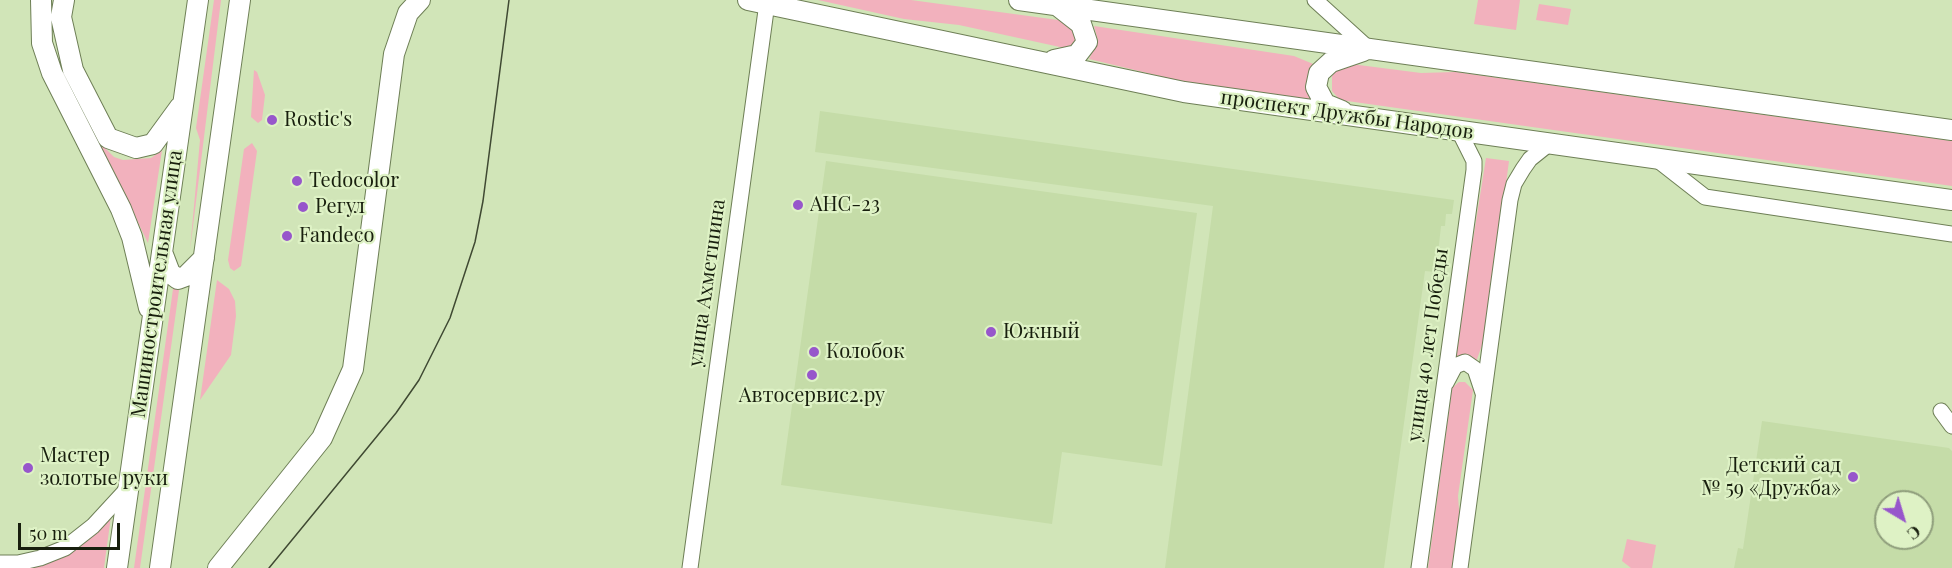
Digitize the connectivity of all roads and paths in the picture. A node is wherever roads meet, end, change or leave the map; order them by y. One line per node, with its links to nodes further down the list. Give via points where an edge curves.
1 (41, 0): 22 (main road, via 42,43 52,74 121,208 146,290)
2 (64, 0): 12 (main road, via 61,17 73,70 108,138 136,148 153,144)
3 (198, 0): 12 (main road, Машиностроительная улица)
4 (240, 0): 21 (main road)
5 (420, 0): 31 (main road, via 408,13 394,54 353,369 322,438)
6 (1019, 0): 9 (main road)
7 (1315, 0): 10 (street)
8 (757, 2): 11 (main road, проспект Дружбы Народов); 32 (street, улица Ахметшина)
9 (1057, 5): 10 (main road); 11 (main road, via 1081,24 1087,42 1077,54)
10 (1368, 49): 13 (main road, via 1331,62 1319,73 1316,87 1325,104); 15 (main road)
11 (1049, 61): 13 (main road, проспект Дружбы Народов, via 1184,92)
12 (183, 102): 20 (main road, Машиностроительная улица)
13 (1351, 115): 14 (main road, проспект Дружбы Народов)
14 (1459, 130): 16 (main road, проспект Дружбы Народов); 23 (street, улица 40 лет Победы, via 1474,160 1474,170)
15 (1952, 130)
16 (1550, 144): 17 (main road, проспект Дружбы Народов); 24 (street, via 1530,159 1514,184)
17 (1659, 161): 18 (main road, проспект Дружбы Народов); 19 (street, via 1705,197)
18 (1952, 200)
19 (1952, 234)
20 (162, 252): 21 (main road, via 170,273 178,279); 22 (main road, Машиностроительная улица)
21 (204, 258): 30 (main road)
22 (151, 326): 27 (main road, Машиностроительная улица)
23 (1442, 390): 24 (street, via 1455,366 1465,363 1474,369); 33 (street, улица 40 лет Победы)
24 (1484, 398): 34 (street)
25 (1941, 411): 26 (street)
26 (1952, 426)
27 (128, 488): 28 (street, via 93,526 65,548 40,558); 29 (main road, Машиностроительная улица)
28 (0, 563)
29 (117, 568)
30 (160, 568)
31 (218, 568)
32 (690, 568)
33 (1419, 568)
34 (1461, 568)

